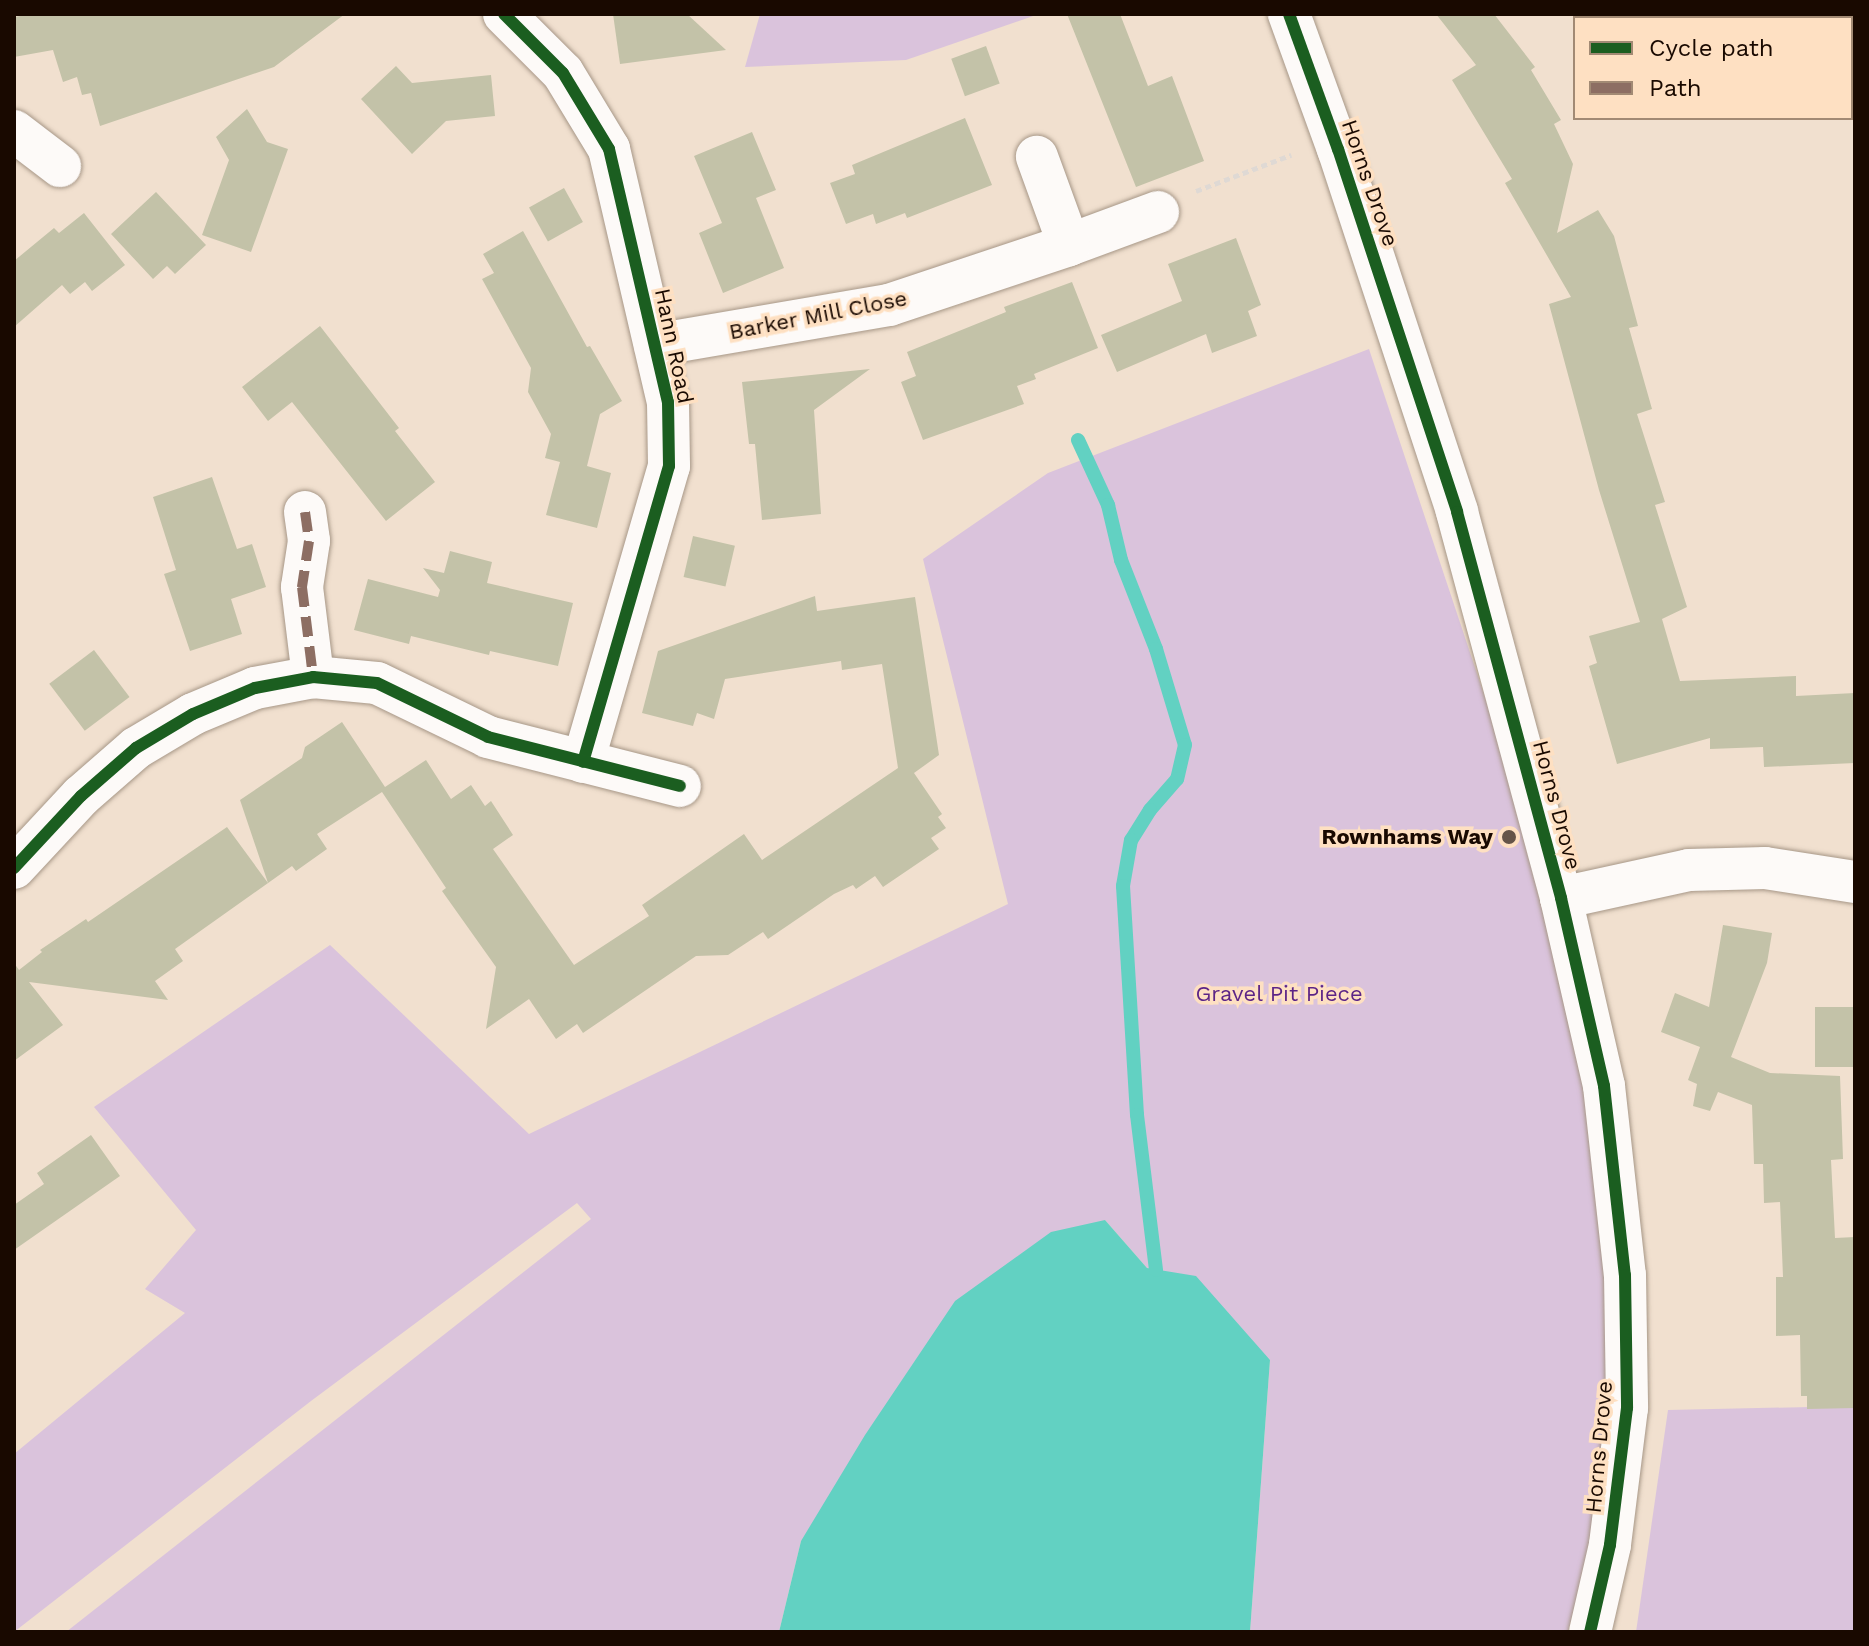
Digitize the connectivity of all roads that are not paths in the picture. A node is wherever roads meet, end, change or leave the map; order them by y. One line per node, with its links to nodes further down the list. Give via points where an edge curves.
1 (504, 14): 8 (street, Hann Road, via 563,73 609,149)
2 (1289, 14): 15 (street, Horns Drove, via 1457,512)
3 (14, 131): 5 (street)
4 (1037, 157): 7 (street)
5 (60, 166)
6 (1158, 212): 7 (street, Barker Mill Close)
7 (1069, 245): 8 (street, Barker Mill Close, via 889,305)
8 (655, 345): 11 (street, Hann Road, via 668,402 669,466)
9 (305, 512): 10 (street, via 309,541 302,587)
10 (313, 677): 11 (street, via 377,683 488,737); 13 (street, via 255,688 193,714 136,748 81,796)
11 (583, 762): 12 (street)
12 (680, 786)
13 (14, 868)
14 (1855, 882): 15 (street, via 1765,868 1689,870)
15 (1561, 898): 16 (street, Horns Drove, via 1604,1086 1625,1275 1627,1408 1610,1545)
16 (1590, 1632)

